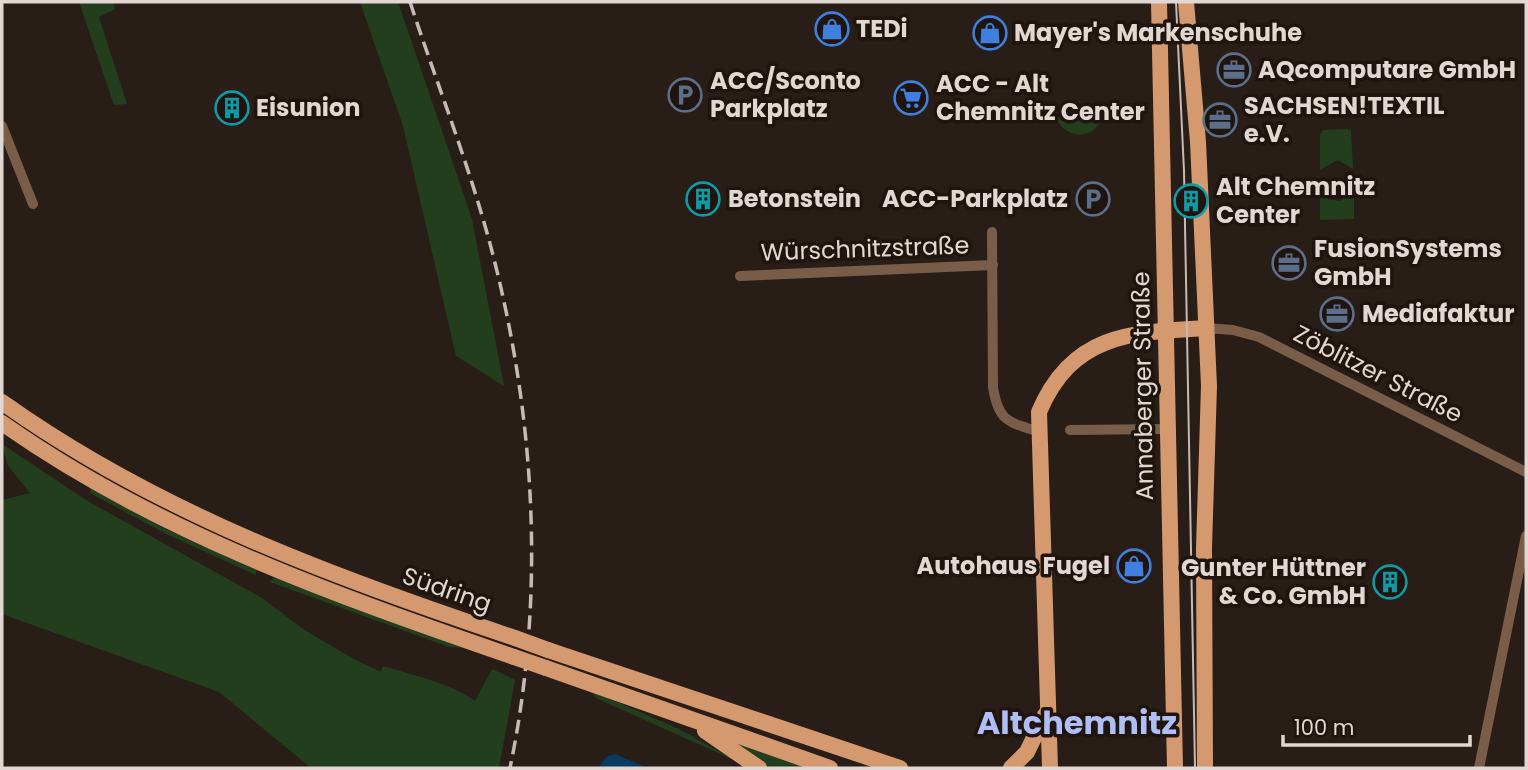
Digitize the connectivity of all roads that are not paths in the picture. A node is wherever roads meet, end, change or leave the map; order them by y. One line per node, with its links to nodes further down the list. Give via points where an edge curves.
1 (1158, 2): 9 (main road, Annaberger Straße)
2 (1186, 2): 8 (main road)
3 (2, 126): 4 (street)
4 (33, 204)
5 (992, 232): 6 (street)
6 (993, 265): 7 (street, Würschnitzstraße); 14 (street, via 997,408 1012,424)
7 (740, 276)
8 (1206, 328): 9 (main road); 15 (street, Zöblitzer Straße, via 1259,338); 25 (main road)
9 (1164, 331): 12 (main road, Annaberger Straße); 14 (main road, via 1127,335 1081,354 1060,373 1046,396)
10 (2, 402): 21 (main road, Südring, bridge, via 155,496 298,561)
11 (2, 423): 18 (main road, Südring, bridge, via 106,489 212,544 360,604)
12 (1167, 429): 13 (street); 24 (main road, Annaberger Straße)
13 (1070, 430)
14 (1037, 431): 17 (main road)
15 (1526, 472)
16 (1526, 536): 26 (street)
17 (1048, 709): 22 (main road, via 1032,743); 23 (main road)
18 (689, 719): 19 (main road); 20 (main road, Südring)
19 (759, 768)
20 (830, 768)
21 (900, 768)
22 (1011, 768)
23 (1050, 768)
24 (1175, 768)
25 (1205, 768)
26 (1479, 768)

